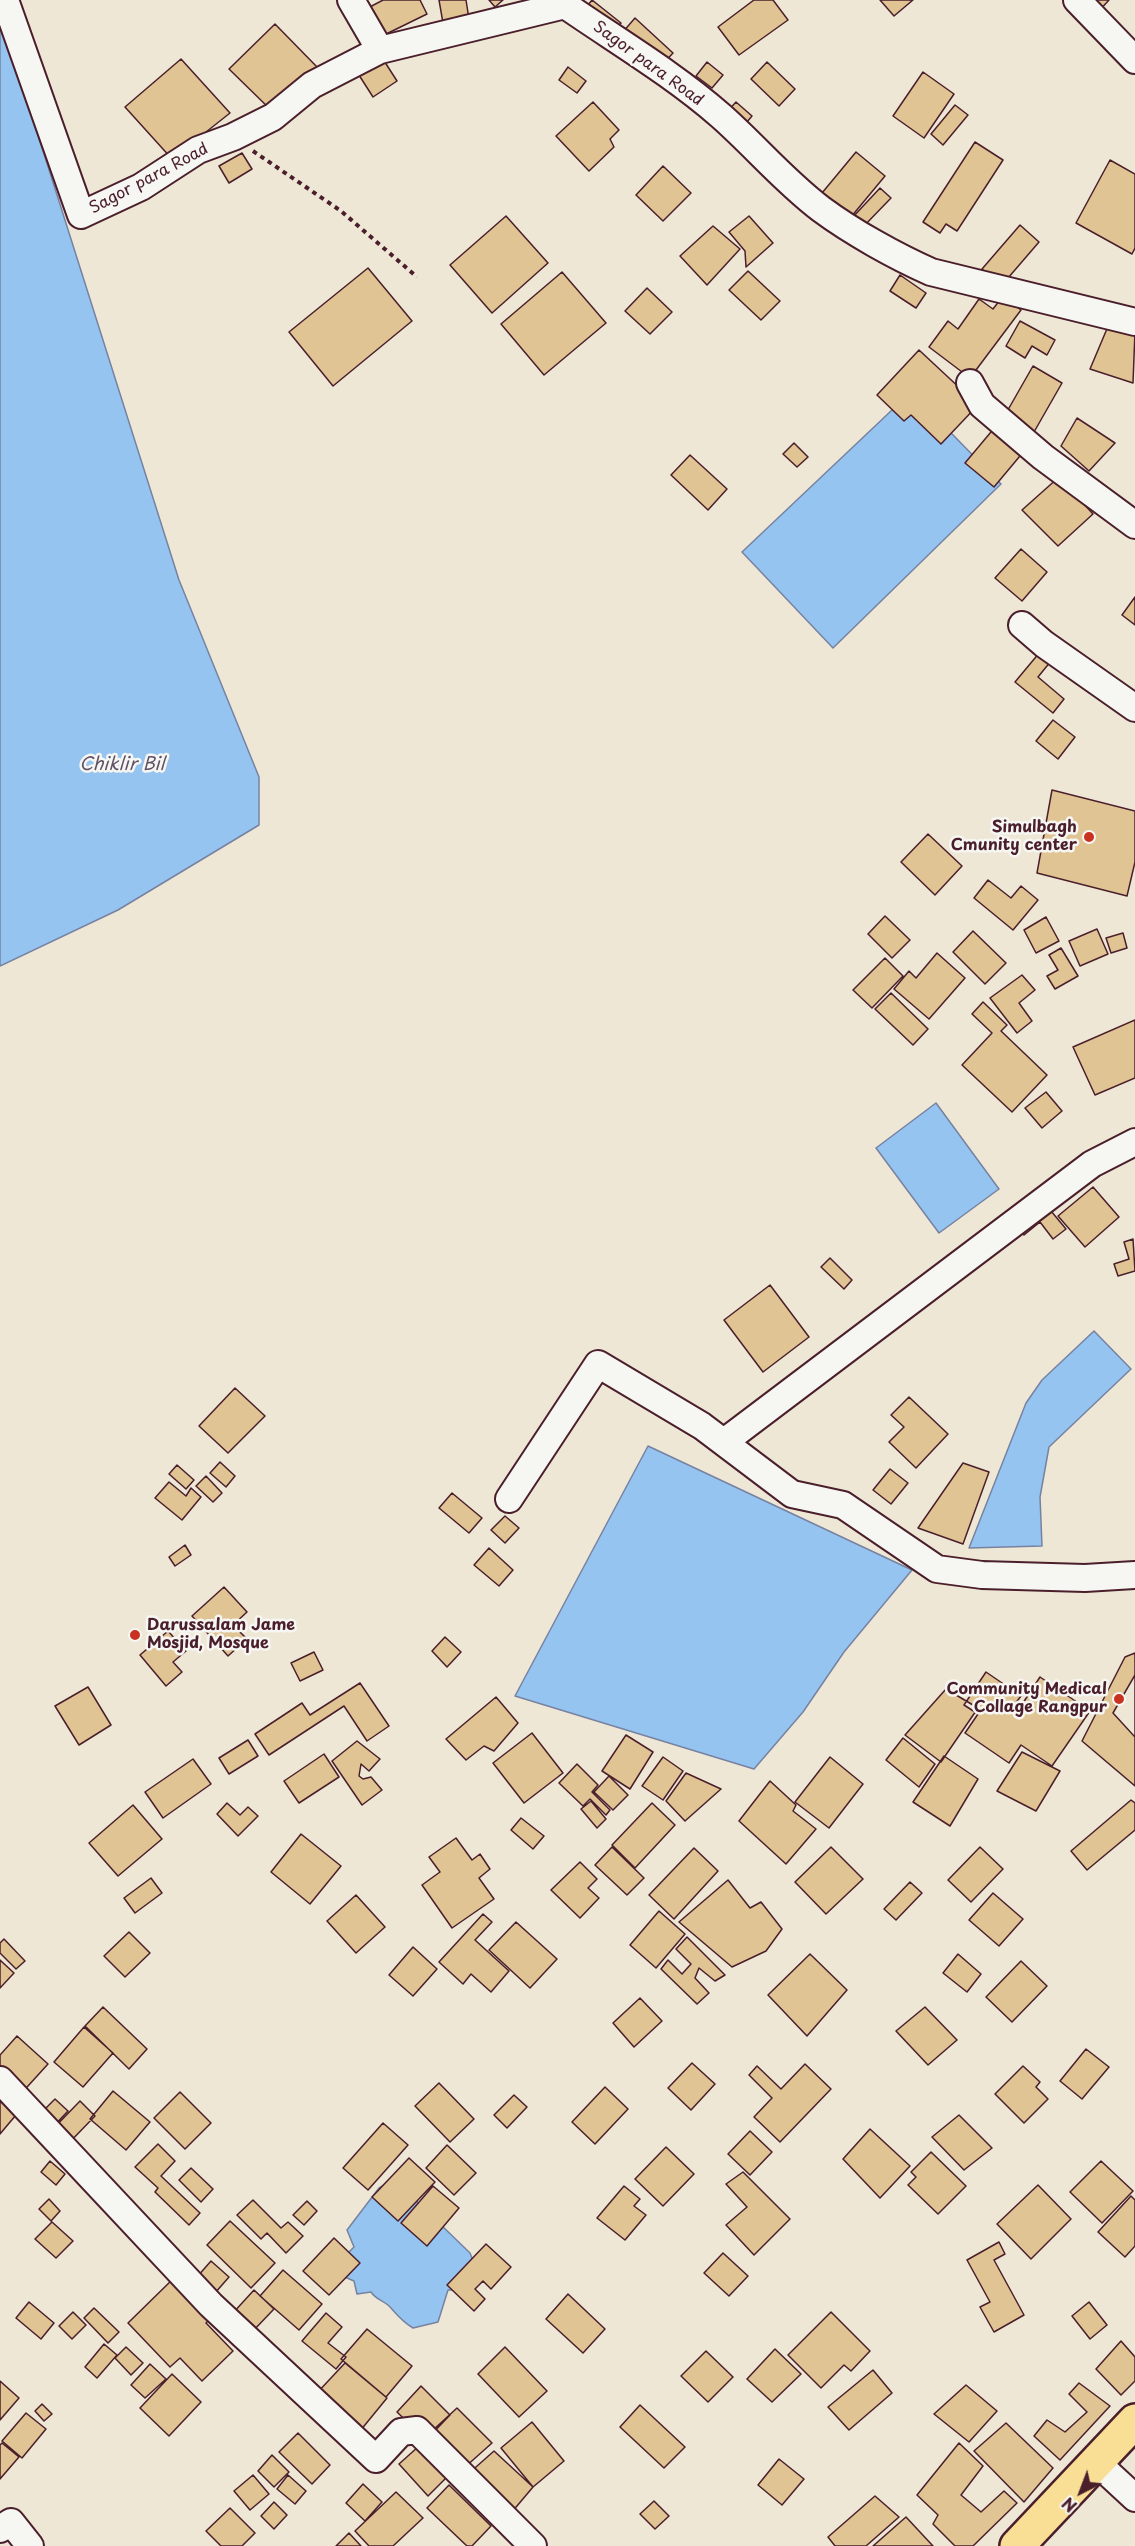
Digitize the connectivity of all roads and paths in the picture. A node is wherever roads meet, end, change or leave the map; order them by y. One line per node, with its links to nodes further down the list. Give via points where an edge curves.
1 (5, 0): 6 (street, Sagor para Road, via 81,215 141,187 198,150)
2 (351, 0): 4 (street)
3 (1077, 0): 5 (street)
4 (380, 50): 6 (street, Sagor para Road, via 312,85 273,117); 8 (street, Sagor para Road, via 565,5 661,70 720,116 821,209 903,259 931,272)
5 (1135, 60)
6 (233, 137): 7 (path, via 341,211)
7 (417, 277)
8 (1135, 322)
9 (969, 383): 10 (street, via 982,405 1043,457)
10 (1135, 525)
11 (1022, 625): 12 (street)
12 (1135, 708)
13 (1135, 1142): 14 (street, via 1092,1164)
14 (724, 1442): 15 (street, via 598,1364); 16 (street, via 792,1494 843,1505 937,1569 982,1575)
15 (509, 1499)
16 (1135, 1575)
17 (0, 2080): 23 (street, via 211,2305 376,2459 401,2432 417,2430)
18 (1135, 2421): 19 (main road)
19 (1095, 2461): 20 (street); 24 (main road)
20 (1135, 2498)
21 (0, 2529): 22 (street, via 11,2522)
22 (30, 2546)
23 (533, 2546)
24 (1017, 2546)

